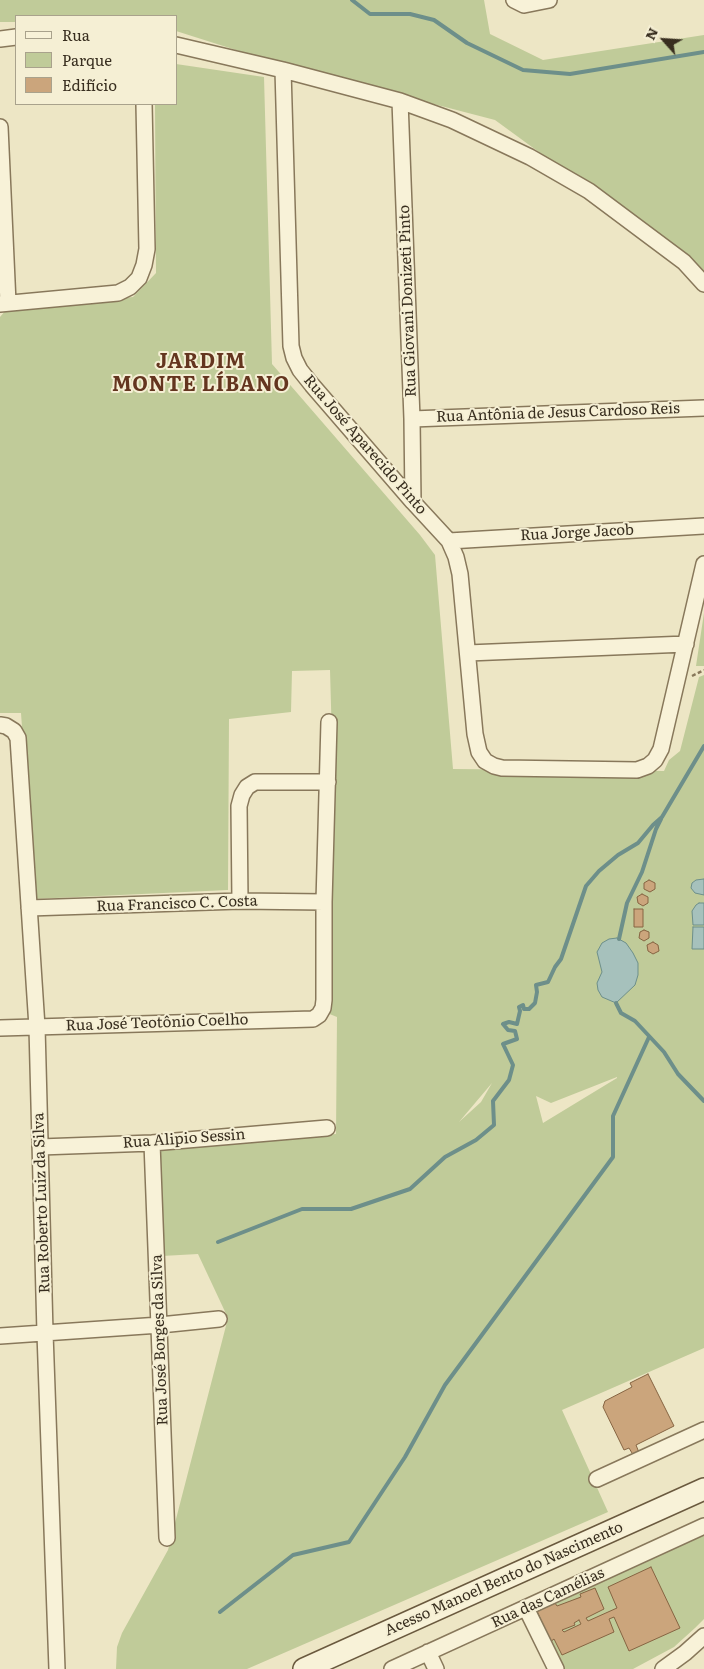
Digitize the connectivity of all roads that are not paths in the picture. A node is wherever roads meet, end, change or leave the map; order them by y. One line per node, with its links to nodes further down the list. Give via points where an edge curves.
1 (549, 0): 2 (street)
2 (519, 2)
3 (15, 38): 4 (street)
4 (0, 39)
5 (178, 45): 6 (street)
6 (284, 70): 7 (street); 14 (street, Rua José Aparecido Pinto, via 291,346 294,358 312,386)
7 (400, 101): 10 (street, via 495,140 589,191 684,262); 13 (street, Rua Giovani Donizeti Pinto)
8 (144, 105): 11 (street, via 147,249 139,278 118,293)
9 (0, 127): 11 (street)
10 (704, 284)
11 (4, 304)
12 (704, 408): 13 (street, Rua Antônia de Jesus Cardoso Reis)
13 (412, 419): 14 (street, Rua Giovani Donizeti Pinto)
14 (412, 502): 16 (street, Rua José Aparecido Pinto)
15 (704, 526): 16 (street, Rua Jorge Jacob)
16 (449, 541): 19 (street, Rua José Aparecido Pinto, via 460,574)
17 (704, 564): 18 (street)
18 (686, 644): 19 (street); 19 (street, Rua José Aparecido Pinto, via 661,749 655,760 637,770 502,768 486,761 479,752 475,734)
19 (468, 653)
20 (329, 722): 22 (street)
21 (0, 725): 25 (street, Rua Roberto Luiz da Silva, via 14,731 18,738)
22 (328, 782): 23 (street, via 255,782 247,787 239,806); 24 (street)
23 (240, 901): 24 (street, Rua Francisco C. Costa); 25 (street, Rua Francisco C. Costa)
24 (324, 902): 26 (street, Rua José Teotônio Coelho, via 324,1000 319,1015 313,1018)
25 (29, 908): 26 (street, Rua Roberto Luiz da Silva)
26 (37, 1027): 27 (street, Rua José Teotônio Coelho); 30 (street, Rua Roberto Luiz da Silva)
27 (0, 1028)
28 (326, 1128): 29 (street, Rua Alipio Sessin)
29 (152, 1143): 30 (street, Rua Alipio Sessin); 32 (street, Rua José Borges da Silva)
30 (40, 1147): 33 (street, Rua Roberto Luiz da Silva)
31 (218, 1319): 32 (street)
32 (160, 1326): 33 (street); 39 (street, Rua José Borges da Silva)
33 (45, 1332): 34 (street); 44 (street, Rua Roberto Luiz da Silva)
34 (0, 1336)
35 (704, 1430): 36 (street)
36 (597, 1479)
37 (704, 1489): 43 (main road, Acesso Manoel Bento do Nascimento)
38 (704, 1526): 40 (street, Rua das Camélias)
39 (167, 1538)
40 (526, 1608): 42 (street, Rua das Camélias); 47 (street)
41 (704, 1636): 48 (street)
42 (428, 1652): 45 (street, Rua das Camélias); 46 (street)
43 (312, 1667)
44 (58, 1669)
45 (392, 1669)
46 (436, 1669)
47 (556, 1669)
48 (663, 1669)

